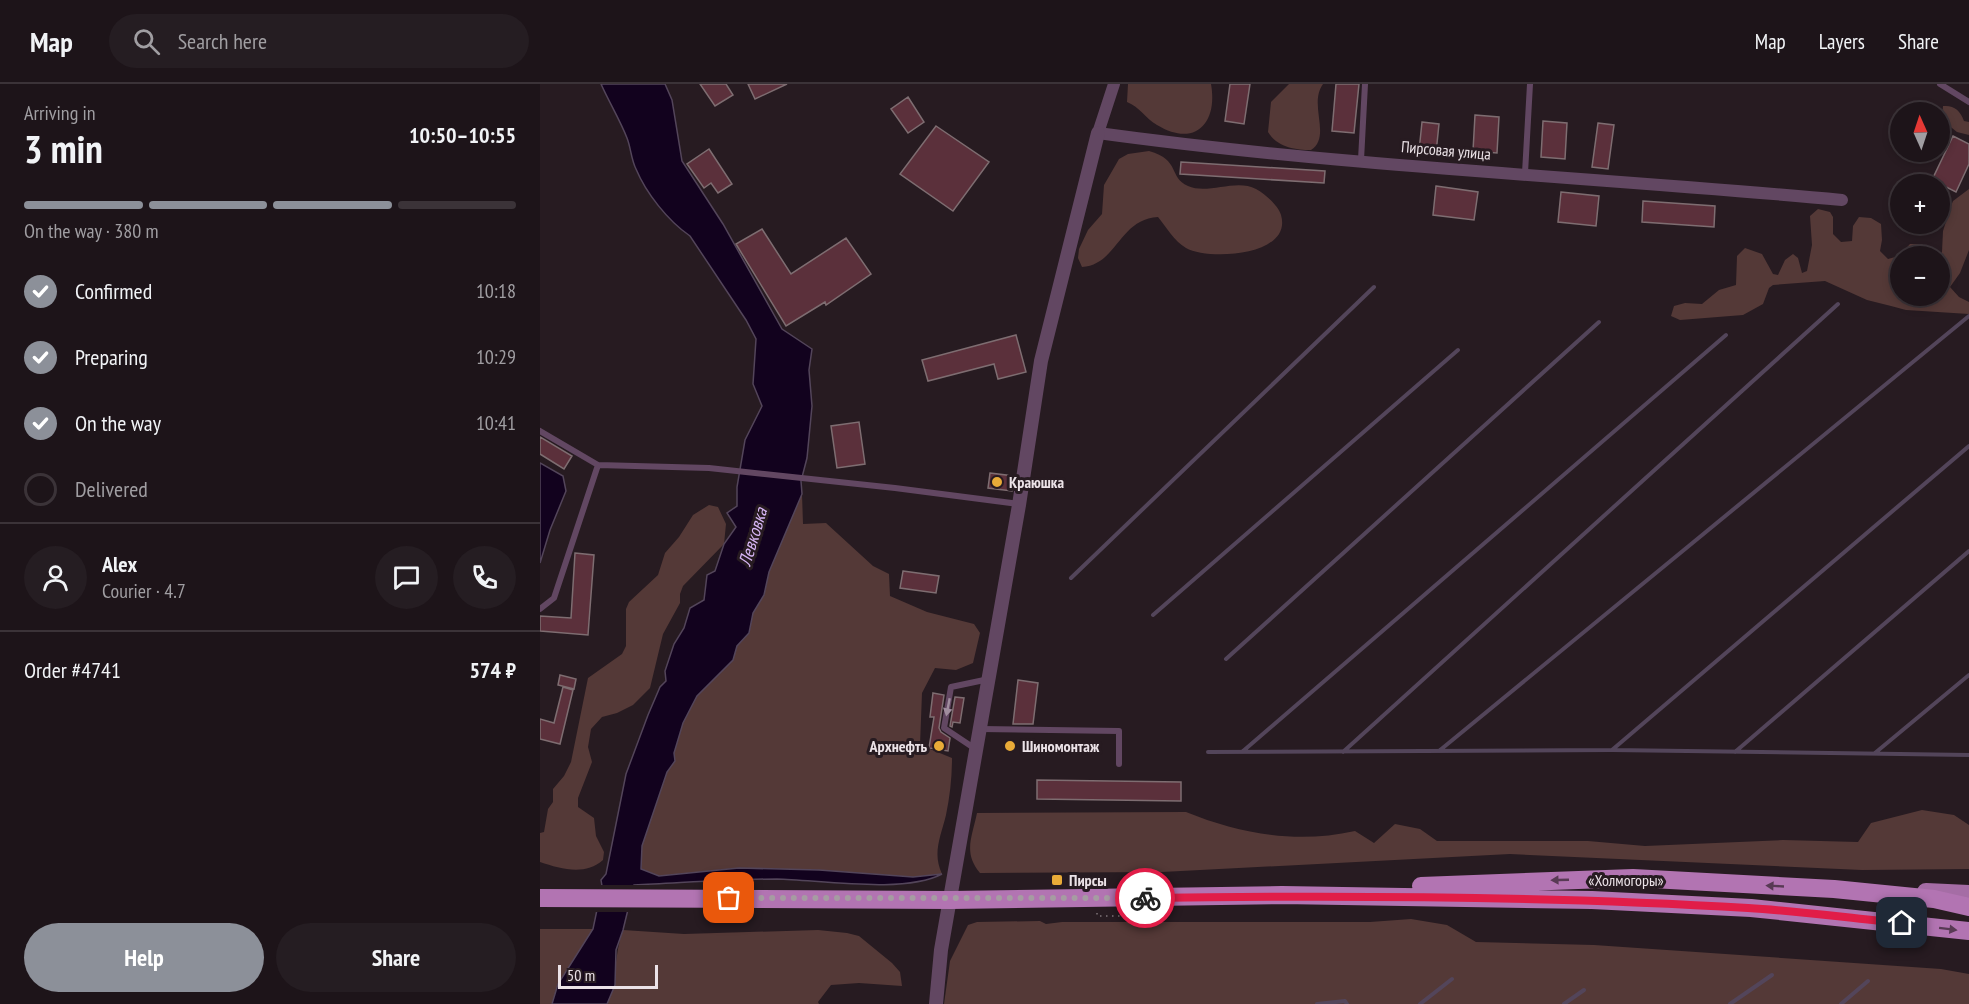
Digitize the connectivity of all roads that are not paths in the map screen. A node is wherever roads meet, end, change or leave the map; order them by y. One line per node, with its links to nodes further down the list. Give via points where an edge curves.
1 (1114, 84): 6 (street)
2 (1365, 84): 7 (lane)
3 (1530, 84): 8 (lane)
4 (1940, 84): 5 (lane)
5 (1969, 102)
6 (1098, 133): 7 (street, Пирсовая улица, via 1223,150); 12 (street, via 1041,362)
7 (1361, 160): 8 (street, Пирсовая улица)
8 (1525, 173): 9 (street, Пирсовая улица)
9 (1842, 200)
10 (540, 431): 11 (lane)
11 (598, 465): 12 (lane, via 709,468); 13 (lane, via 554,598)
12 (1019, 504): 14 (street)
13 (540, 609)
14 (989, 679): 15 (street); 16 (lane, one-way to 16, via 951,687 944,728)
15 (981, 729): 16 (street); 17 (lane, via 1119,731)
16 (977, 750): 22 (street)
17 (1119, 764)
18 (1834, 890): 19 (main road); 20 (highway, «Холмогоры», one-way to 20, via 1633,878); 23 (highway, «Холмогоры», via 1934,899)
19 (1969, 894)
20 (1282, 895): 22 (highway, «Холмогоры»); 24 (highway, «Холмогоры», one-way to 24, via 1592,900 1751,908)
21 (543, 898): 22 (highway, «Холмогоры»)
22 (951, 900): 25 (street)
23 (1969, 907)
24 (1969, 931)
25 (936, 1004)

